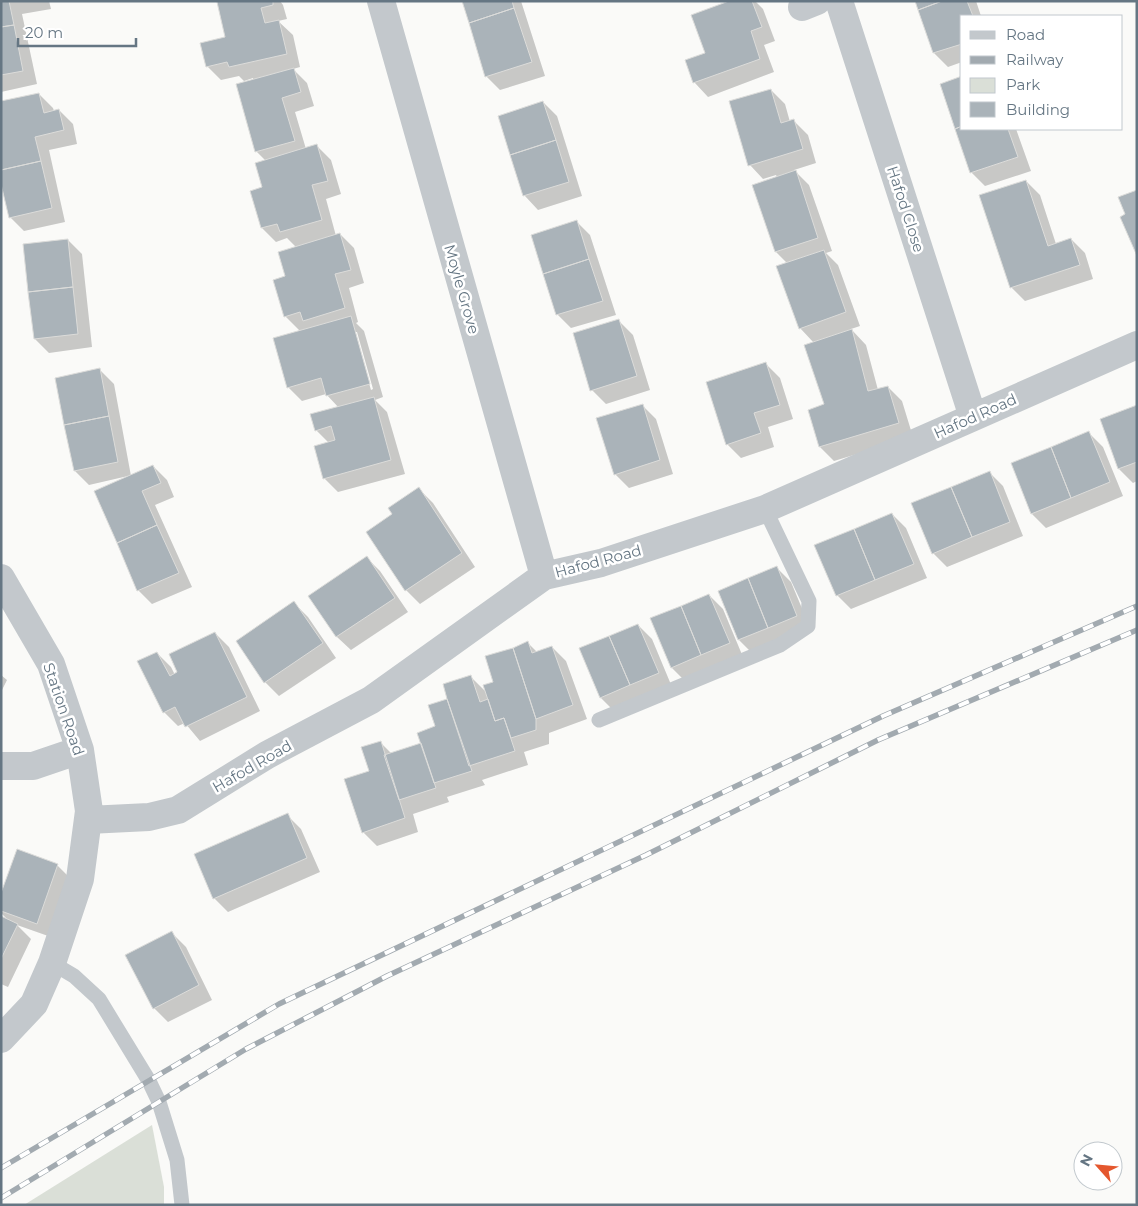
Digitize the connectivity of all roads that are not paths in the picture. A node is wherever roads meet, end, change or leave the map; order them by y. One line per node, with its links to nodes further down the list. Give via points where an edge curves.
1 (381, 1): 6 (street, Moyle Grove)
2 (839, 1): 4 (street, Hafod Close)
3 (1137, 345): 4 (street, Hafod Road)
4 (973, 416): 5 (street, Hafod Road)
5 (765, 509): 6 (street, Hafod Road, via 601,563); 8 (lane, via 808,601 808,626 780,646)
6 (544, 576): 11 (street, Hafod Road, via 371,700 267,755 178,810 149,817)
7 (1, 578): 9 (street, Station Road, via 51,664)
8 (599, 720)
9 (80, 750): 10 (street, via 33,766); 11 (street, Station Road)
10 (1, 766)
11 (88, 820): 12 (street, Station Road, via 80,879)
12 (52, 963): 13 (street, Station Road, via 34,1004); 14 (lane, via 74,976 99,999 149,1081 177,1160)
13 (1, 1039)
14 (182, 1205)

